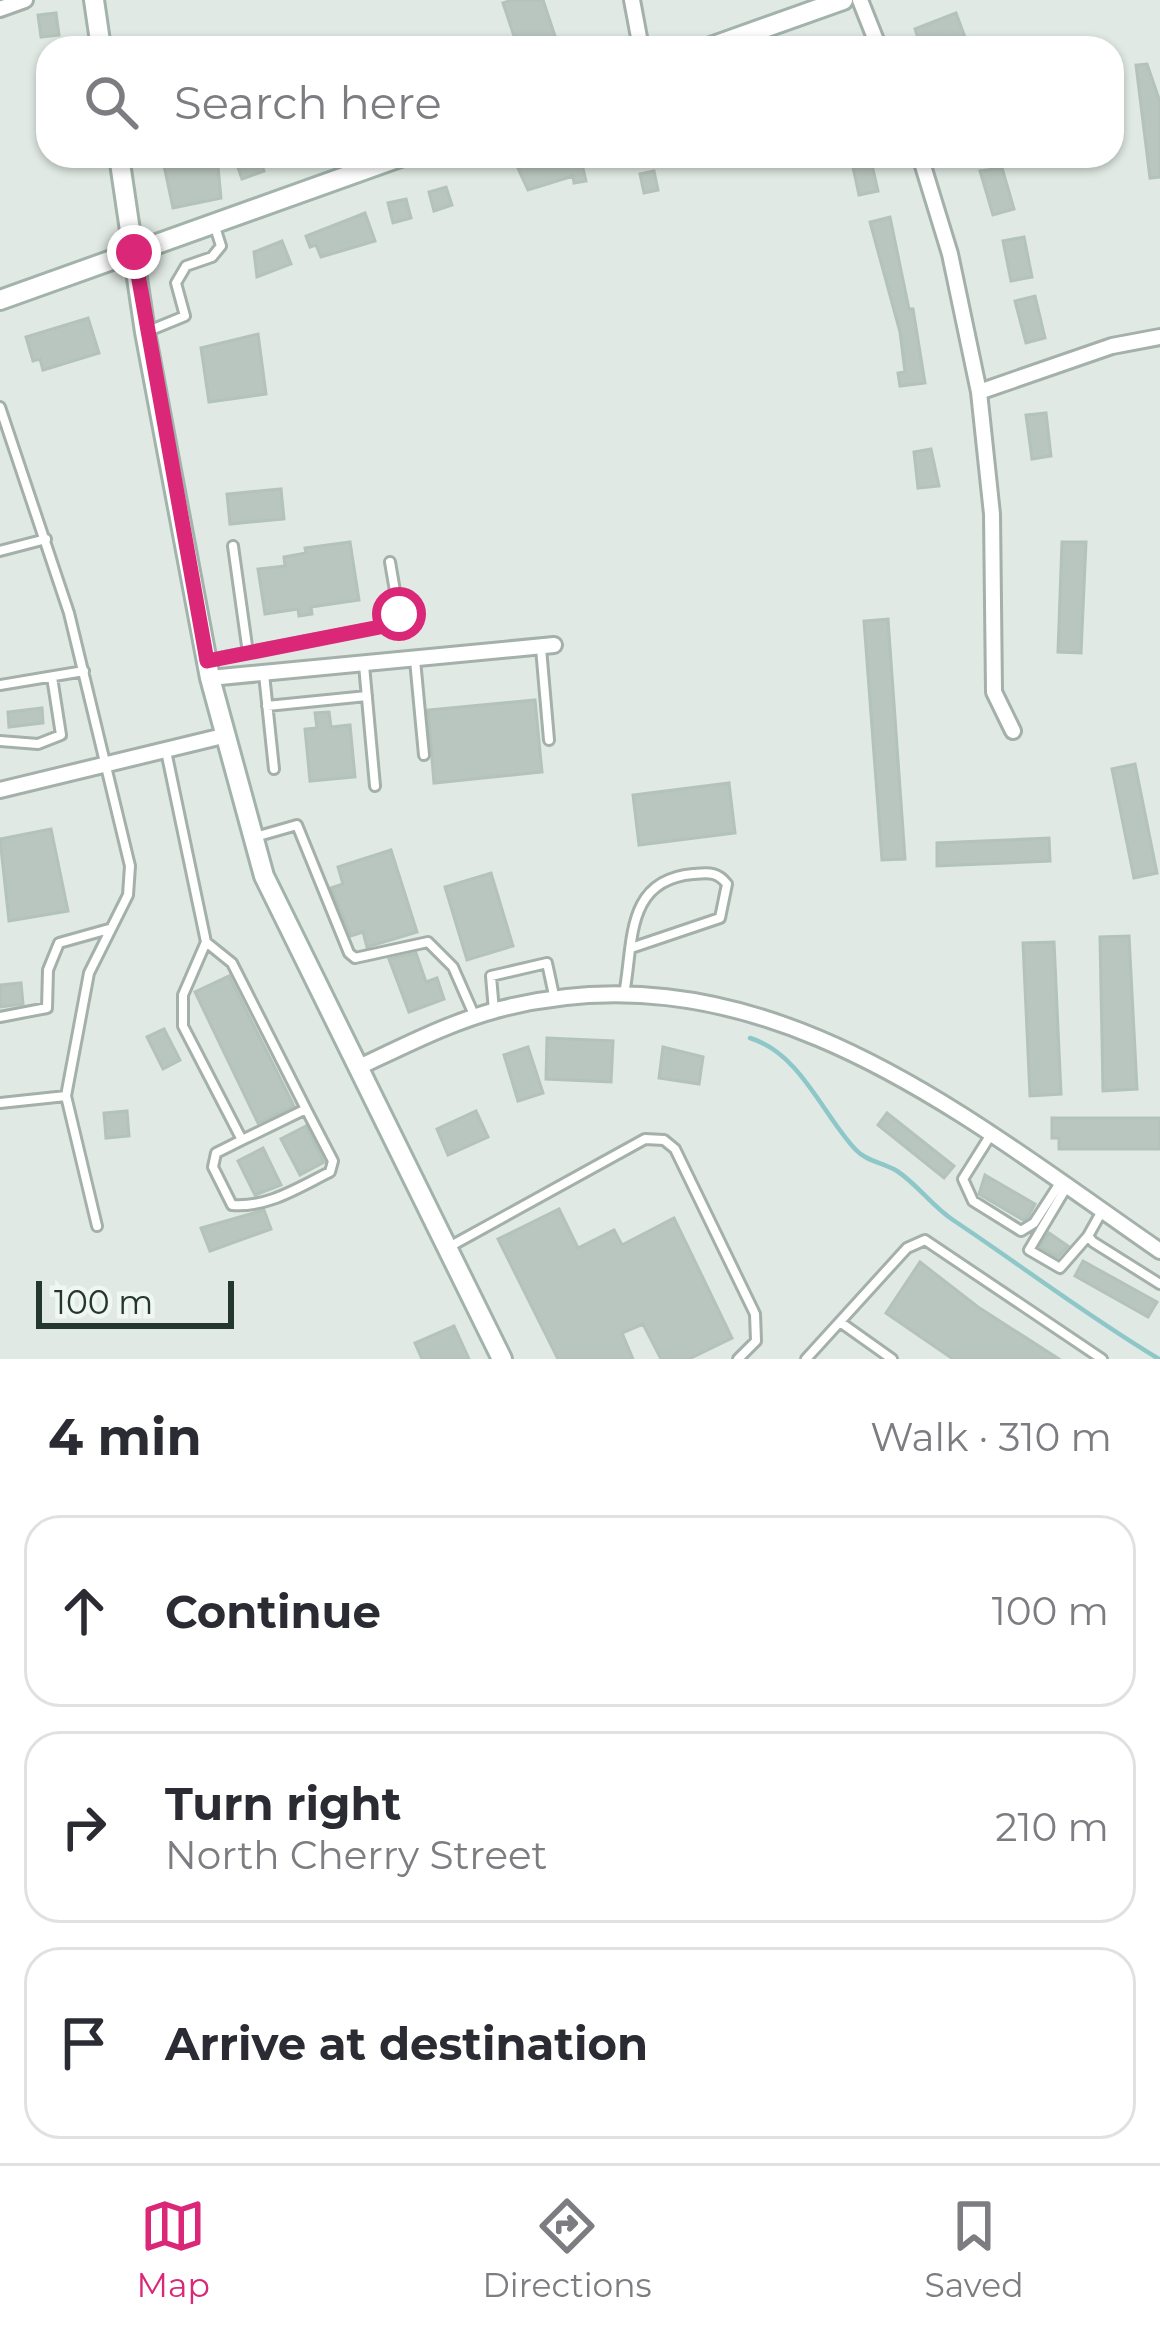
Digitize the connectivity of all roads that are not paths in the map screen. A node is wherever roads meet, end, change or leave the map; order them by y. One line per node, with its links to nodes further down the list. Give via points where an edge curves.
1 (25, 0): 6 (street)
2 (94, 0): 7 (main road)
3 (632, 0): 8 (street)
4 (843, 0): 9 (main road)
5 (860, 0): 10 (street)
6 (0, 9)
7 (99, 36)
8 (639, 36)
9 (741, 36)
10 (874, 36)
11 (121, 168): 15 (main road)
12 (369, 168): 14 (main road)
13 (924, 168): 19 (street)
14 (213, 223): 15 (main road); 17 (lane, via 221,246 186,266 176,284 185,316)
15 (134, 252): 16 (main road); 17 (main road)
16 (0, 300)
17 (145, 332): 29 (main road)
18 (1160, 337): 19 (street)
19 (979, 392): 36 (street, via 992,514 994,692)
20 (0, 407): 21 (lane)
21 (46, 539): 23 (lane); 30 (lane)
22 (233, 546): 26 (lane)
23 (0, 551)
24 (390, 562): 26 (lane, via 395,624)
25 (548, 646): 27 (street); 38 (lane)
26 (248, 652): 29 (lane)
27 (415, 658): 28 (street); 41 (lane)
28 (364, 663): 31 (street); 34 (lane)
29 (208, 669): 31 (street); 37 (main road)
30 (84, 671): 32 (lane); 42 (lane)
31 (263, 673): 35 (lane)
32 (52, 676): 33 (lane); 39 (lane, via 61,735 15,746)
33 (0, 685)
34 (367, 697): 35 (lane); 44 (lane)
35 (267, 706): 43 (lane)
36 (1013, 731)
37 (223, 736): 40 (street); 46 (main road)
38 (549, 740)
39 (0, 741)
40 (166, 750): 42 (street); 48 (lane)
41 (424, 755)
42 (109, 764): 45 (street); 47 (lane, via 130,866 128,895)
43 (274, 769)
44 (375, 785)
45 (0, 790)
46 (254, 838): 54 (lane, via 297,825 349,953 428,942 453,967); 55 (main road, via 263,876)
47 (110, 929): 53 (lane, via 59,944 43,1012); 56 (lane, via 89,974)
48 (206, 942): 58 (lane, via 232,963); 60 (lane, via 183,995 183,1026)
49 (631, 948): 49 (lane, via 635,912 659,887 676,876 710,873 728,884 720,918); 50 (lane)
50 (624, 994): 51 (street); 59 (street, via 771,1017 866,1057)
51 (555, 1000): 52 (street); 52 (lane, via 548,963 538,961 490,976)
52 (494, 1011): 54 (street)
53 (0, 1017)
54 (475, 1017): 55 (street)
55 (357, 1068): 65 (main road)
56 (65, 1096): 57 (lane); 63 (lane)
57 (0, 1103)
58 (306, 1109): 60 (lane); 60 (lane, via 333,1161 330,1172 268,1202 232,1205 213,1167 216,1153)
59 (990, 1136): 61 (street); 61 (lane, via 963,1179 973,1201 1021,1232)
60 (242, 1140)
61 (1063, 1185): 62 (street); 64 (lane, via 1029,1250 1060,1268)
62 (1102, 1211): 64 (lane); 66 (street)
63 (97, 1226)
64 (1088, 1236): 67 (lane)
65 (447, 1248): 69 (main road); 70 (lane, via 645,1139 664,1140 755,1314 756,1341)
66 (1160, 1251)
67 (1160, 1284)
68 (840, 1322): 71 (lane); 72 (lane); 73 (lane, via 907,1248 925,1240)
69 (502, 1359)
70 (738, 1359)
71 (806, 1359)
72 (892, 1359)
73 (1102, 1359)

